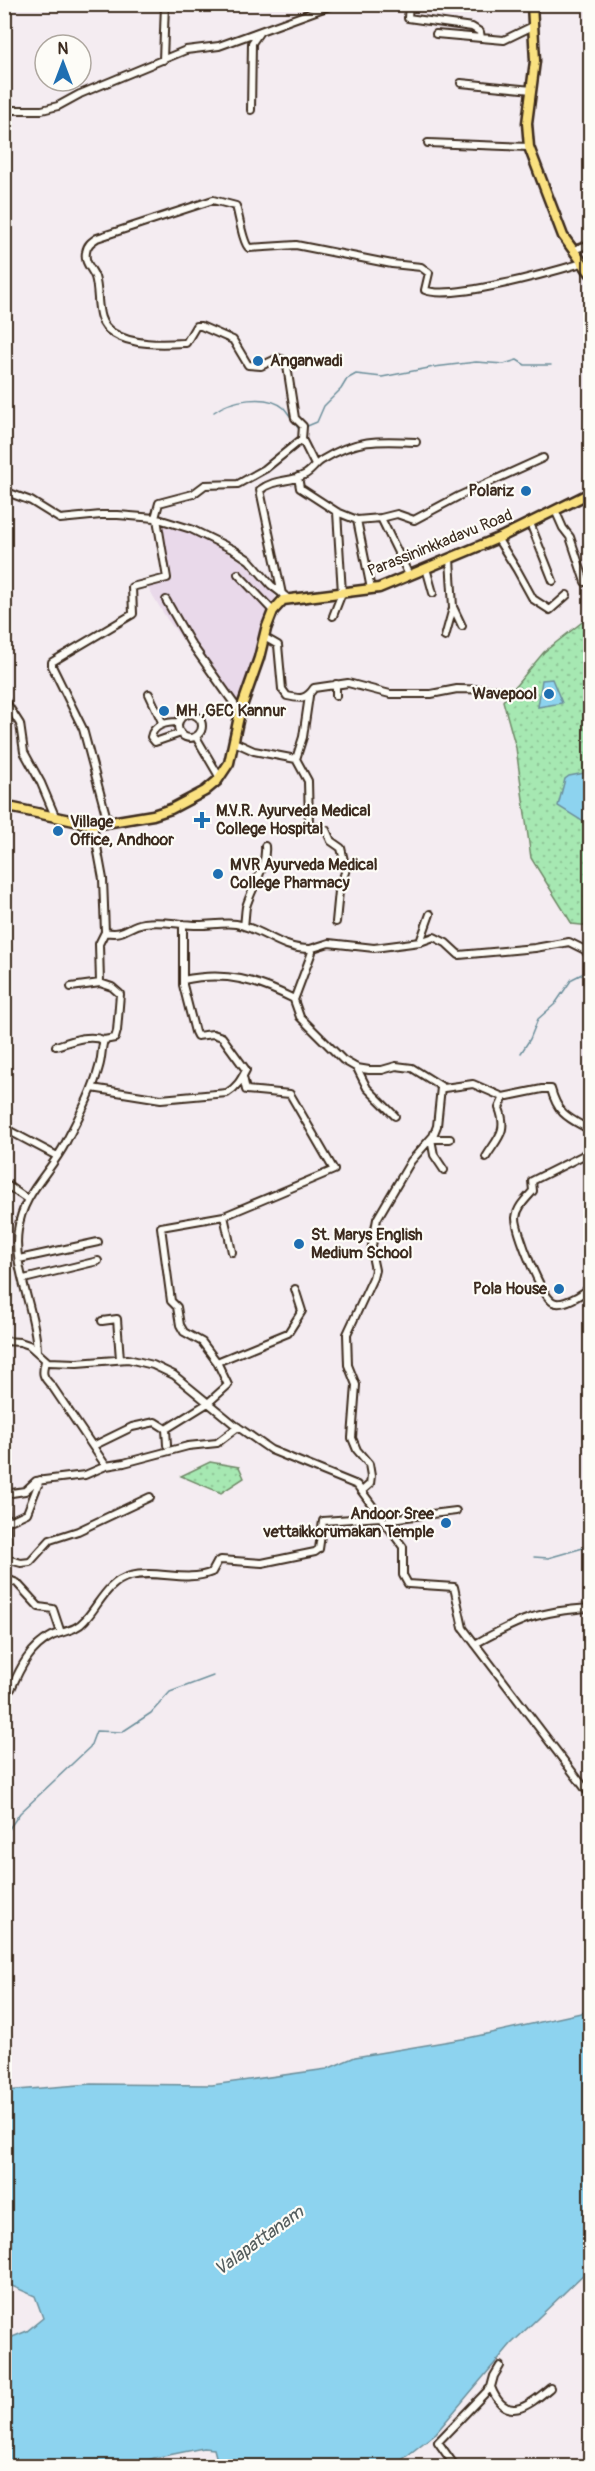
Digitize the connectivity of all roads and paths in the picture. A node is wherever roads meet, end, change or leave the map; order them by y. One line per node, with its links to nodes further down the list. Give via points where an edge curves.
1 (165, 4): 9 (street)
2 (335, 4): 6 (street)
3 (409, 4): 8 (street, via 408,18 472,27 480,32)
4 (532, 4): 5 (main road)
5 (533, 26): 8 (street, via 504,40); 11 (main road)
6 (259, 33): 9 (street); 13 (street, via 252,43)
7 (436, 34): 8 (street)
8 (481, 38)
9 (163, 60): 12 (street, via 58,106)
10 (461, 83): 11 (street)
11 (532, 90): 15 (main road, via 527,123)
12 (4, 110)
13 (251, 110)
14 (428, 143): 15 (street)
15 (529, 147): 17 (main road, via 563,236)
16 (591, 244): 17 (street)
17 (573, 250): 18 (main road)
18 (582, 263): 19 (main road); 20 (street, via 531,278 432,293 425,290 429,273 421,267 296,244 249,248 236,206 213,200 90,243 86,261 94,274 98,309 113,334 139,342 186,343 196,326 201,326 233,340 248,365 284,360 295,418 303,429)
19 (591, 273)
20 (302, 440): 23 (street); 24 (street)
21 (416, 442): 23 (street, via 362,442)
22 (543, 458): 31 (street, via 459,495 414,520 397,514)
23 (315, 465): 25 (street)
24 (258, 474): 26 (street); 32 (street, via 238,484 205,485 193,494 159,503)
25 (298, 477): 26 (street); 30 (street, via 300,488)
26 (260, 490): 46 (street)
27 (4, 491): 32 (street, via 31,501 60,519 101,514)
28 (591, 493): 29 (main road, Parassininkkadavu Road)
29 (555, 510): 34 (main road, Parassininkkadavu Road); 41 (street, via 570,537)
30 (337, 512): 33 (street); 43 (street)
31 (381, 518): 33 (street); 39 (street)
32 (156, 519): 46 (street, via 191,529 234,550); 70 (street, via 167,578 132,587 134,614 52,662 83,729 106,815)
33 (357, 520): 42 (street)
34 (530, 523): 35 (main road, Parassininkkadavu Road); 40 (street)
35 (496, 538): 36 (main road, Parassininkkadavu Road); 45 (street, via 533,599 549,610)
36 (450, 559): 37 (main road, Parassininkkadavu Road); 48 (street)
37 (426, 568): 39 (main road, Parassininkkadavu Road); 44 (street)
38 (238, 574): 49 (street)
39 (410, 575): 42 (main road, Parassininkkadavu Road)
40 (553, 581)
41 (585, 582)
42 (371, 589): 43 (main road, Parassininkkadavu Road)
43 (342, 593): 46 (main road, Parassininkkadavu Road); 50 (street)
44 (433, 593)
45 (567, 595)
46 (286, 597): 49 (main road)
47 (166, 600): 60 (street, via 190,642)
48 (453, 607): 51 (street); 53 (street)
49 (273, 611): 52 (main road)
50 (333, 616)
51 (462, 626)
52 (264, 637): 57 (street, via 278,645 282,689 287,696); 60 (main road)
53 (445, 637)
54 (336, 684): 55 (street, via 348,683 390,694); 57 (street, via 314,688); 58 (street)
55 (501, 690)
56 (149, 694): 62 (street)
57 (309, 696): 66 (street)
58 (336, 696)
59 (4, 699): 69 (street, via 20,723 24,752)
60 (240, 712): 65 (main road)
61 (178, 722): 62 (street); 63 (street); 64 (street, via 187,714 199,718 201,729)
62 (163, 724): 63 (street, via 151,732 152,740)
63 (181, 733): 64 (street)
64 (196, 737): 67 (street)
65 (234, 742): 66 (street, via 254,751); 67 (main road)
66 (296, 759): 74 (street, via 308,781 309,825 326,830 341,848 346,869)
67 (220, 778): 70 (main road, via 171,809)
68 (4, 806): 69 (main road)
69 (55, 816): 71 (main road)
70 (111, 821): 71 (main road)
71 (93, 825): 77 (street, via 103,879)
72 (265, 846): 76 (street, via 266,854 246,907)
73 (430, 914): 78 (street)
74 (336, 922)
75 (183, 924): 76 (street); 77 (street, via 160,921 140,924 117,935); 81 (street)
76 (244, 927): 79 (street, via 279,944)
77 (105, 932): 82 (street, via 99,944)
78 (420, 942): 79 (street, via 374,948 329,943); 80 (street, via 434,937 459,955 468,955 568,942 585,950)
79 (310, 949): 84 (street)
80 (591, 958)
81 (183, 980): 84 (street, via 210,975 243,978); 88 (street, via 197,1036 222,1037 246,1070)
82 (99, 983): 83 (street); 85 (street, via 120,994 115,1038)
83 (71, 987)
84 (294, 999): 87 (street, via 300,1017 343,1060)
85 (104, 1040): 86 (street, via 86,1037); 90 (street)
86 (56, 1046)
87 (357, 1068): 89 (street, via 412,1068); 92 (street, via 367,1088)
88 (243, 1077): 90 (street, via 227,1093 161,1099); 103 (street, via 246,1090 290,1094 334,1170)
89 (441, 1087): 91 (street, via 473,1084); 96 (street)
90 (92, 1088): 98 (street)
91 (504, 1097): 94 (street, via 551,1089 557,1108); 99 (street, via 499,1108 504,1128)
92 (395, 1116)
93 (4, 1128): 98 (street)
94 (591, 1130)
95 (591, 1136): 109 (street, via 590,1149 582,1156 532,1181 533,1191 518,1209 516,1220 522,1243 551,1301 566,1301)
96 (431, 1139): 97 (street); 100 (street, via 434,1155); 128 (street, via 411,1161 380,1210 371,1251 375,1270 347,1334 348,1365 356,1385 352,1438 369,1464 371,1476 370,1484)
97 (450, 1139)
98 (57, 1156): 102 (street)
99 (486, 1157)
100 (444, 1170)
101 (4, 1183): 102 (street)
102 (27, 1199): 106 (street, via 17,1232)
103 (224, 1216): 105 (street); 116 (street, via 161,1227 171,1301 177,1307 180,1325 184,1332 202,1342)
104 (98, 1242): 106 (street)
105 (232, 1252)
106 (19, 1259): 108 (street)
107 (98, 1261): 108 (street)
108 (24, 1279): 113 (street)
109 (591, 1287)
110 (295, 1289): 116 (street, via 302,1311 288,1333)
111 (102, 1322): 114 (street, via 117,1319)
112 (4, 1341): 113 (street, via 20,1342)
113 (37, 1351): 115 (street)
114 (120, 1359): 115 (street, via 77,1364); 118 (street, via 140,1361 174,1375)
115 (45, 1360): 123 (street, via 44,1378)
116 (217, 1362): 118 (street, via 228,1384)
117 (4, 1388): 119 (street)
118 (208, 1403): 120 (street); 121 (street)
119 (4, 1417)
120 (238, 1427): 124 (street, via 217,1443); 128 (street, via 271,1450 351,1481)
121 (166, 1429): 122 (street); 123 (street, via 155,1422 132,1427)
122 (168, 1444)
123 (93, 1446): 124 (street)
124 (105, 1466): 127 (street, via 85,1475)
125 (4, 1468): 126 (street)
126 (5, 1476): 129 (street)
127 (40, 1480): 129 (street, via 21,1493); 132 (street, via 27,1513)
128 (362, 1491): 133 (street)
129 (5, 1494): 132 (street)
130 (150, 1497): 135 (street, via 50,1540 30,1562)
131 (456, 1512): 133 (street)
132 (6, 1519): 134 (street)
133 (383, 1519): 139 (street, via 323,1521 319,1549 308,1554 262,1563 221,1560 206,1575 146,1574 123,1579 99,1599 84,1622); 140 (street, via 403,1547 405,1581 412,1585 454,1587 462,1628)
134 (5, 1537): 135 (street)
135 (6, 1559): 136 (street)
136 (4, 1568)
137 (4, 1578): 139 (street, via 17,1583 39,1607 53,1609)
138 (591, 1608): 140 (street, via 527,1617)
139 (61, 1634): 141 (street, via 51,1636 27,1656 11,1689)
140 (475, 1644): 142 (street)
141 (4, 1693)
142 (591, 1795)
143 (500, 2366): 144 (street)
144 (491, 2387): 145 (street, via 501,2405 510,2409 529,2405); 146 (street, via 438,2442)
145 (550, 2388)
146 (455, 2466)

